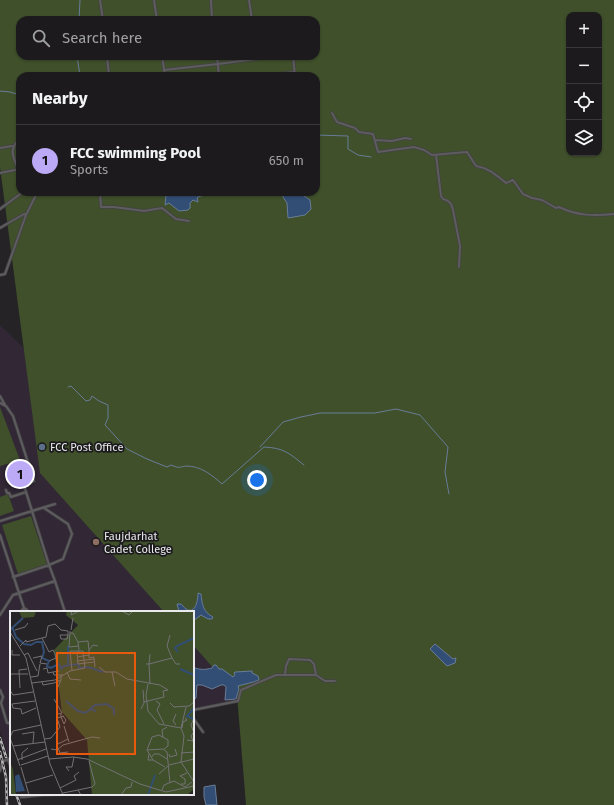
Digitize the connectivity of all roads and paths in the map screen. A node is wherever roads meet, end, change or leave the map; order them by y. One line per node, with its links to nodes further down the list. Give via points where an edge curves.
1 (100, 0): 5 (street)
2 (154, 0): 6 (street)
3 (210, 0): 7 (street)
4 (249, 0): 8 (street)
5 (102, 16)
6 (156, 16)
7 (212, 16)
8 (251, 16)
9 (107, 60): 16 (street)
10 (163, 60): 15 (street)
11 (217, 60): 14 (street)
12 (248, 60): 14 (street)
13 (293, 60): 18 (street)
14 (218, 64): 15 (street); 17 (street)
15 (164, 70)
16 (109, 72)
17 (219, 72)
18 (294, 72)
19 (332, 113): 21 (street, via 338,122 359,132 373,134)
20 (411, 139): 21 (street)
21 (375, 140): 25 (street, via 378,152 414,147)
22 (16, 142): 23 (street)
23 (12, 146): 24 (street); 26 (street)
24 (0, 148)
25 (436, 155): 33 (street, via 467,152 476,166 491,170 506,183 513,180 524,194 532,198 575,213); 37 (street, via 442,196 452,205 460,246)
26 (16, 161)
27 (16, 170): 28 (street)
28 (0, 173)
29 (18, 196): 32 (street)
30 (36, 196): 34 (street)
31 (100, 196): 35 (street, via 101,207 144,211 162,208 176,219)
32 (0, 209)
33 (614, 214)
34 (26, 215): 36 (street); 38 (street, via 5,274)
35 (189, 221)
36 (0, 228)
37 (460, 267)
38 (0, 275)
39 (0, 396): 41 (street)
40 (0, 403): 41 (street)
41 (6, 406): 43 (street, via 12,416 34,481 24,485)
42 (6, 490): 43 (street, via 11,497)
43 (26, 492): 46 (street)
44 (55, 504): 45 (street)
45 (44, 508): 46 (street); 49 (street, via 68,524 72,534 63,559)
46 (32, 511): 47 (street); 49 (street)
47 (0, 521)
48 (0, 535): 50 (street)
49 (49, 565): 50 (street); 51 (street)
50 (13, 577): 52 (street)
51 (55, 581): 52 (street); 56 (street)
52 (19, 593): 53 (street); 57 (street, via 13,595)
53 (24, 608): 54 (street); 55 (street)
54 (22, 611)
55 (27, 611)
56 (65, 611)
57 (0, 614)
58 (285, 675): 59 (street); 59 (street, via 289,659 310,660 314,664); 62 (street, via 276,675 243,689 238,701)
59 (316, 675): 60 (street, via 325,681)
60 (335, 681)
61 (0, 690): 64 (street, via 7,724)
62 (194, 710)
63 (194, 719): 65 (street)
64 (10, 723)
65 (203, 732)
66 (10, 759): 67 (street, via 3,761)
67 (0, 771)
68 (20, 795): 69 (street)
69 (42, 795)

